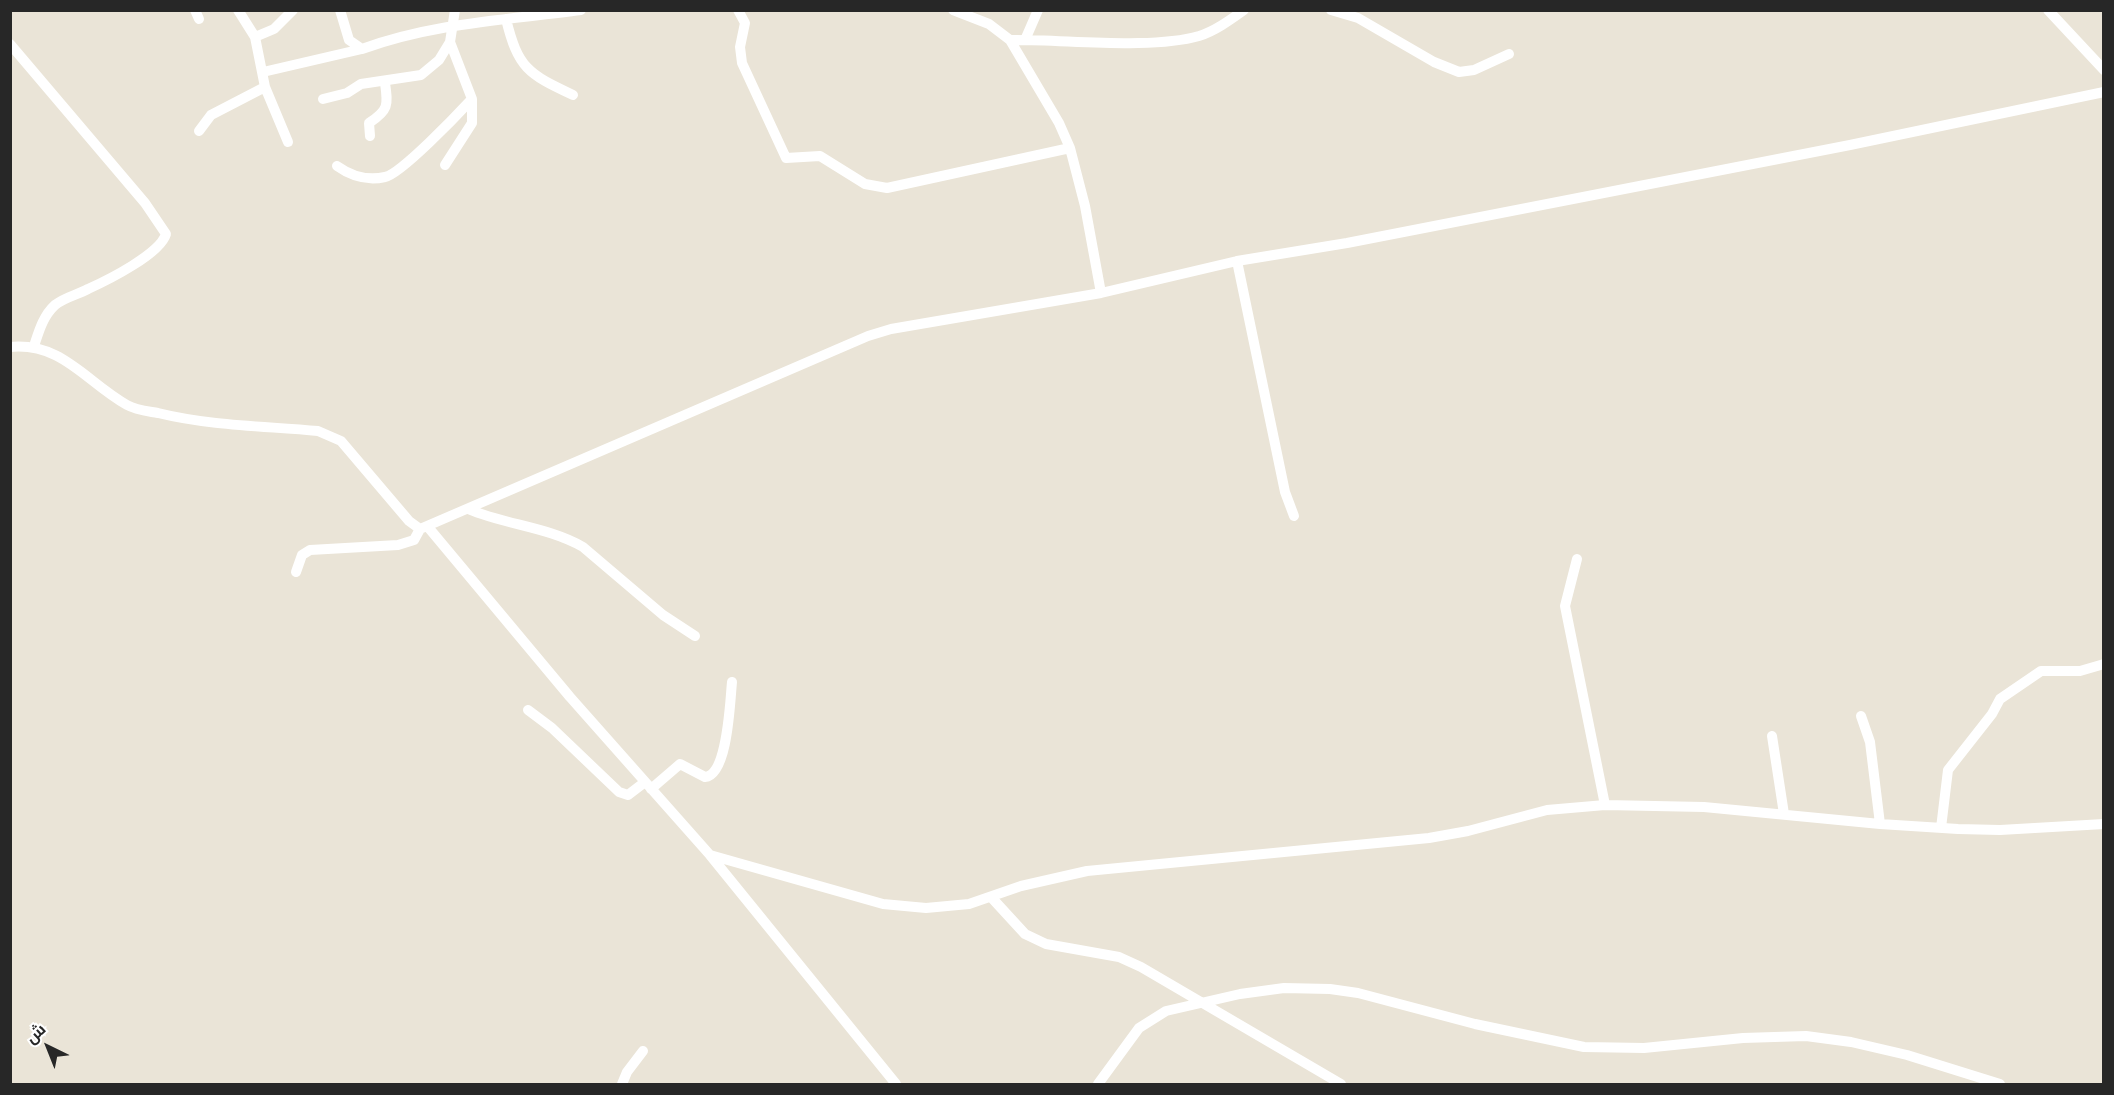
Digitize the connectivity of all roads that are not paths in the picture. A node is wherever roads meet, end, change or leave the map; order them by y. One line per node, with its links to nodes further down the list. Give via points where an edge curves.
1 (238, 10): 15 (street)
2 (293, 10): 15 (street, via 274,29)
3 (340, 10): 20 (street, via 349,40)
4 (455, 10): 14 (street)
5 (581, 10): 13 (street)
6 (738, 10): 33 (street, via 745,23 740,47 742,63 786,158 820,156 865,184 887,188)
7 (953, 10): 16 (street, via 989,24)
8 (1038, 10): 17 (street)
9 (1244, 10): 12 (street)
10 (1331, 10): 21 (street, via 1358,18 1459,72 1474,70)
11 (2048, 10): 22 (street)
12 (1232, 15): 17 (street, via 1201,35 1181,39)
13 (506, 19): 14 (street); 27 (street, via 513,48 528,70)
14 (453, 25): 18 (street); 20 (street)
15 (255, 37): 23 (street)
16 (1010, 40): 17 (street); 33 (street)
17 (1025, 40)
18 (450, 42): 24 (street, via 439,60 426,71); 29 (street)
19 (10, 44): 38 (street, via 145,203 166,234 159,247 147,255 53,307)
20 (362, 49): 23 (street)
21 (1509, 54)
22 (2103, 70)
23 (263, 72): 25 (street)
24 (384, 83): 28 (street, via 361,84 347,93); 31 (street, via 388,104 369,123)
25 (265, 87): 30 (street, via 211,115); 32 (street)
26 (2103, 92): 36 (street, via 1850,145)
27 (573, 95)
28 (323, 99)
29 (472, 99): 34 (street, via 472,123); 35 (street, via 385,178 354,177)
30 (199, 131)
31 (370, 136)
32 (288, 142)
33 (1070, 148): 37 (street)
34 (444, 165)
35 (337, 166)
36 (1237, 261): 37 (street); 41 (street, via 1285,492)
37 (1101, 293): 40 (street, via 868,336)
38 (34, 346): 39 (street); 42 (street, via 83,371 136,409 189,421 330,435 351,452 409,521)
39 (10, 347)
40 (468, 509): 42 (street); 45 (street, via 491,519 569,539)
41 (1294, 516)
42 (424, 528): 44 (street, via 414,540 398,544 310,550 302,555); 51 (street)
43 (1577, 558): 52 (street, via 1565,606)
44 (296, 572)
45 (695, 636)
46 (2103, 664): 56 (street, via 2073,672 2041,671 2000,699 1948,770)
47 (732, 682): 51 (street, via 722,759 714,773 705,777 680,764)
48 (528, 710): 51 (street, via 619,792 628,795)
49 (1861, 716): 54 (street, via 1870,742)
50 (1772, 736): 53 (street)
51 (648, 785): 57 (street)
52 (1605, 805): 53 (street); 58 (street, via 1524,814 1429,838 1087,872 1055,877)
53 (1784, 814): 54 (street)
54 (1880, 824): 56 (street)
55 (2103, 824): 56 (street, via 2000,830)
56 (1941, 828)
57 (710, 855): 58 (street, via 884,904 949,908); 62 (street)
58 (991, 897): 59 (street, via 1025,934 1046,944 1119,957)
59 (1204, 1002): 63 (street, via 1166,1011 1139,1028); 64 (street); 65 (street, via 1284,988 1330,989 1584,1047 1619,1049 1806,1036 1871,1045)
60 (643, 1051): 61 (street)
61 (622, 1084)
62 (896, 1084)
63 (1098, 1084)
64 (1341, 1084)
65 (2000, 1084)

